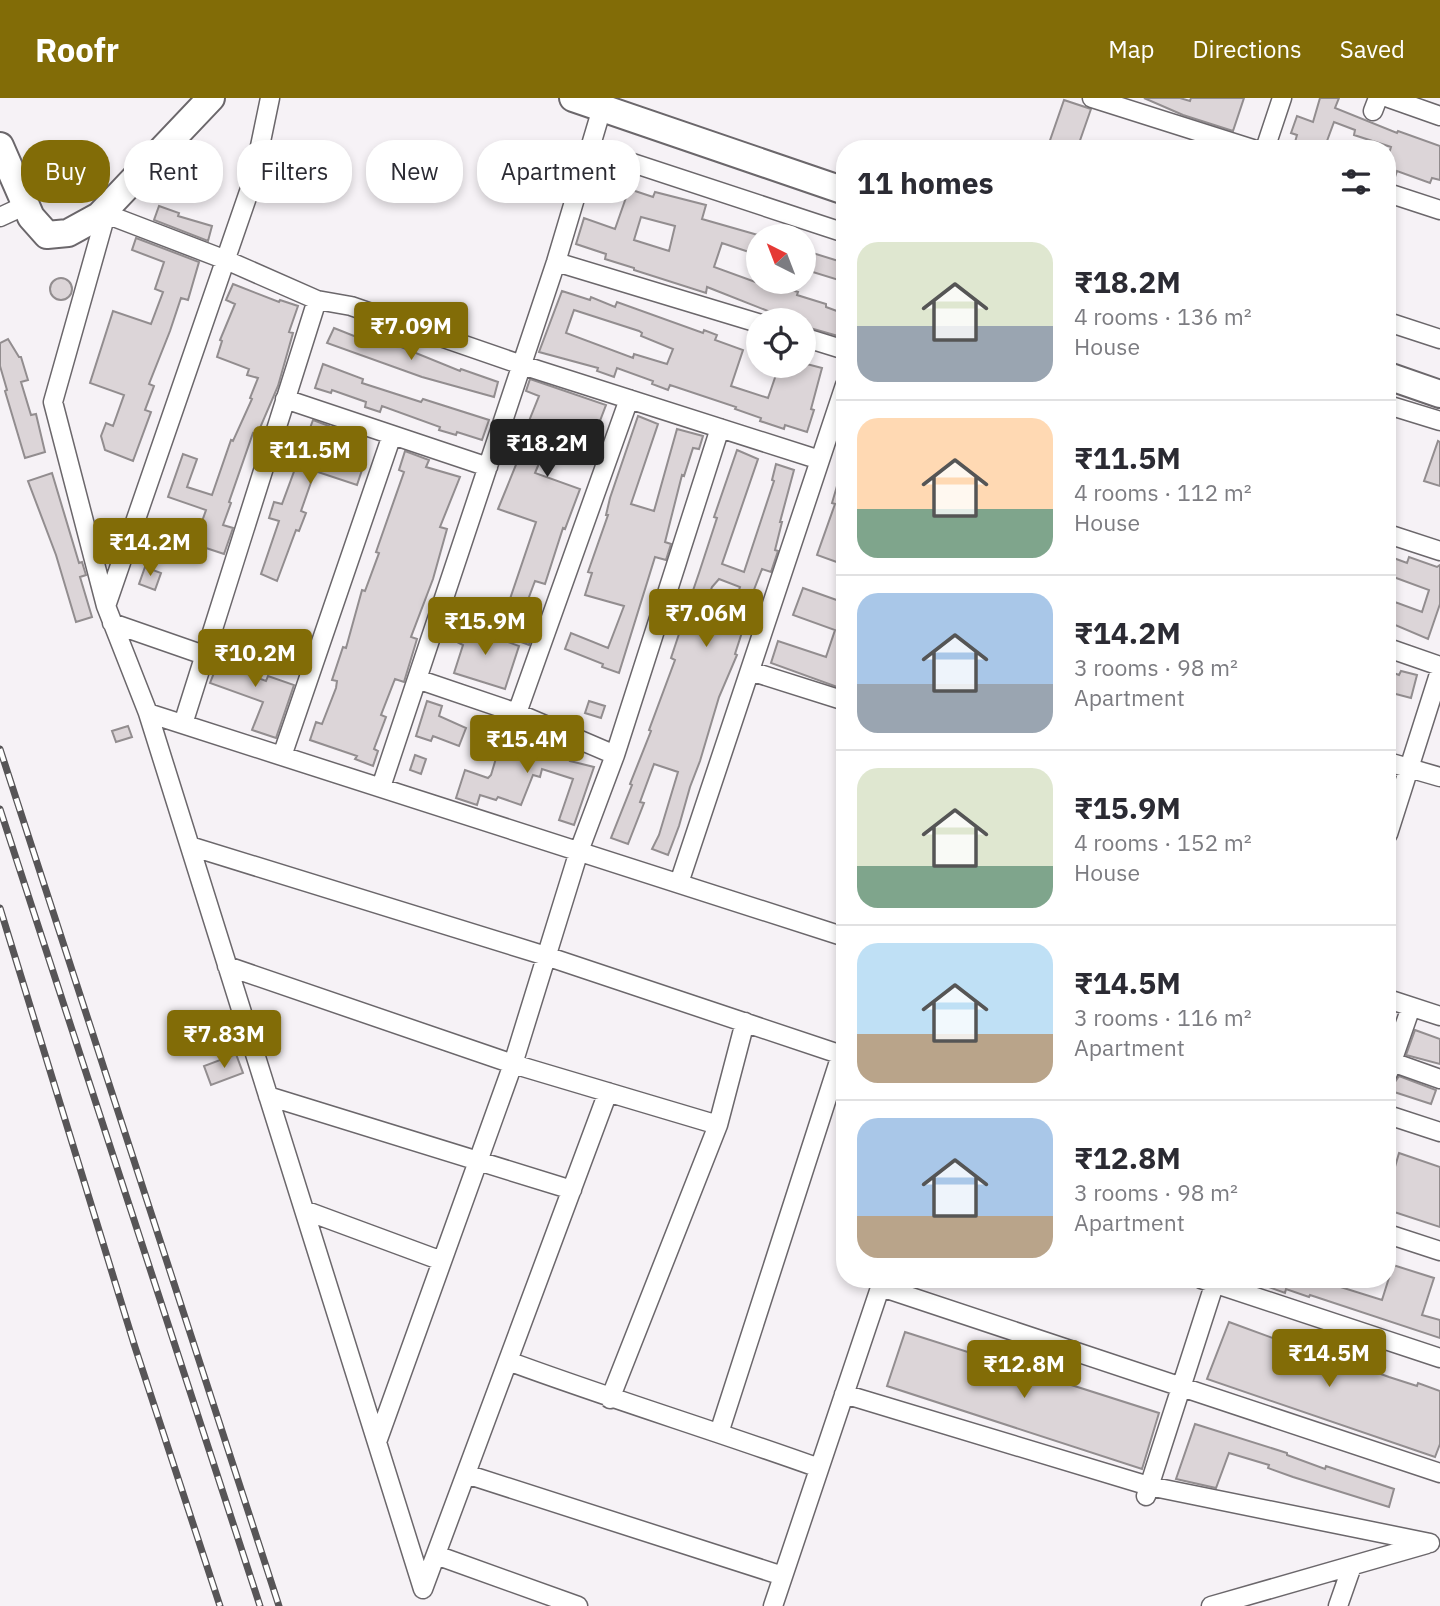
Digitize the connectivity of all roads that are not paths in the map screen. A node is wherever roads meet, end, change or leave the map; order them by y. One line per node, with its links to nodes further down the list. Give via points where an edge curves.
1 (211, 98): 18 (street)
2 (270, 98): 22 (street, via 253,180)
3 (573, 98): 7 (street)
4 (1092, 98): 10 (street)
5 (1283, 98): 11 (street)
6 (1389, 98): 8 (street)
7 (602, 108): 9 (street); 14 (street)
8 (1440, 116)
9 (593, 140)
10 (1225, 140)
11 (1268, 140)
12 (0, 148): 17 (street)
13 (640, 165): 21 (street)
14 (836, 188)
15 (1396, 196): 19 (street)
16 (574, 203): 23 (street)
17 (26, 205): 18 (street, via 47,235 68,233); 20 (street)
18 (107, 210): 22 (street); 44 (street, via 53,402)
19 (1440, 210)
20 (0, 217)
21 (836, 230)
22 (226, 260): 24 (street); 44 (street)
23 (556, 262): 25 (street); 30 (street)
24 (317, 300): 30 (street, via 351,306); 33 (street)
25 (746, 319)
26 (1396, 325): 27 (street)
27 (1440, 339)
28 (816, 341): 29 (street)
29 (836, 347)
30 (522, 365): 34 (street); 41 (street)
31 (1396, 379): 32 (street)
32 (1440, 394)
33 (285, 399): 39 (street); 47 (street)
34 (629, 399): 38 (street); 53 (street)
35 (1396, 407): 37 (street)
36 (836, 412): 40 (street)
37 (1440, 421)
38 (720, 428): 40 (street); 56 (street)
39 (392, 435): 41 (street); 55 (street)
40 (820, 460): 49 (street)
41 (488, 467): 50 (street)
42 (1396, 537): 43 (street)
43 (1440, 551)
44 (106, 606): 45 (street)
45 (113, 623): 47 (street); 52 (street)
46 (1396, 651): 48 (street)
47 (204, 655): 54 (street)
48 (1440, 668): 58 (street)
49 (750, 671): 51 (street); 64 (street)
50 (417, 679): 53 (street); 60 (street)
51 (836, 698)
52 (148, 713): 54 (street); 62 (street)
53 (517, 713): 56 (street)
54 (183, 724): 55 (street)
55 (282, 755): 60 (street)
56 (615, 755): 63 (street)
57 (1396, 764): 58 (street)
58 (1409, 768): 59 (street); 61 (street)
59 (1440, 777)
60 (381, 788): 63 (street)
61 (1396, 809)
62 (190, 846): 66 (street); 67 (street)
63 (579, 851): 64 (street); 66 (street)
64 (679, 883): 65 (street)
65 (836, 934)
66 (546, 956): 71 (street); 74 (street)
67 (228, 966): 74 (street); 79 (street)
68 (1396, 1002): 69 (street)
69 (1412, 1007): 70 (street); 72 (street)
70 (1440, 1016)
71 (745, 1023): 73 (street); 81 (street)
72 (1396, 1051)
73 (836, 1054)
74 (513, 1064): 78 (street); 83 (street)
75 (1396, 1069): 77 (street)
76 (836, 1077): 98 (street)
77 (1440, 1079)
78 (608, 1092): 81 (street); 84 (street)
79 (268, 1096): 83 (street); 85 (street)
80 (1396, 1118): 82 (street)
81 (718, 1125): 97 (street)
82 (1440, 1132)
83 (478, 1160): 84 (street); 88 (street)
84 (572, 1190): 94 (street)
85 (304, 1210): 88 (street); 99 (street)
86 (1396, 1237): 87 (street)
87 (1440, 1251)
88 (442, 1261): 99 (street)
89 (880, 1288): 96 (street)
90 (896, 1288): 95 (street)
91 (1209, 1288): 95 (street)
92 (1232, 1288): 93 (street)
93 (1440, 1358)
94 (508, 1361): 97 (street); 102 (street)
95 (1181, 1387): 101 (street); 103 (street)
96 (844, 1394): 100 (street); 103 (street)
97 (610, 1399): 98 (street)
98 (719, 1433): 100 (street)
99 (377, 1442): 105 (street, via 423,1589)
100 (819, 1468): 107 (street)
101 (1440, 1473)
102 (466, 1474): 105 (street); 107 (street)
103 (1148, 1491): 104 (street)
104 (1435, 1541): 106 (street)
105 (436, 1555): 108 (street)
106 (1352, 1566): 109 (street); 112 (street)
107 (783, 1576): 111 (street)
108 (554, 1602): 110 (street)
109 (1221, 1604)
110 (578, 1606)
111 (772, 1606)
112 (1338, 1606)

